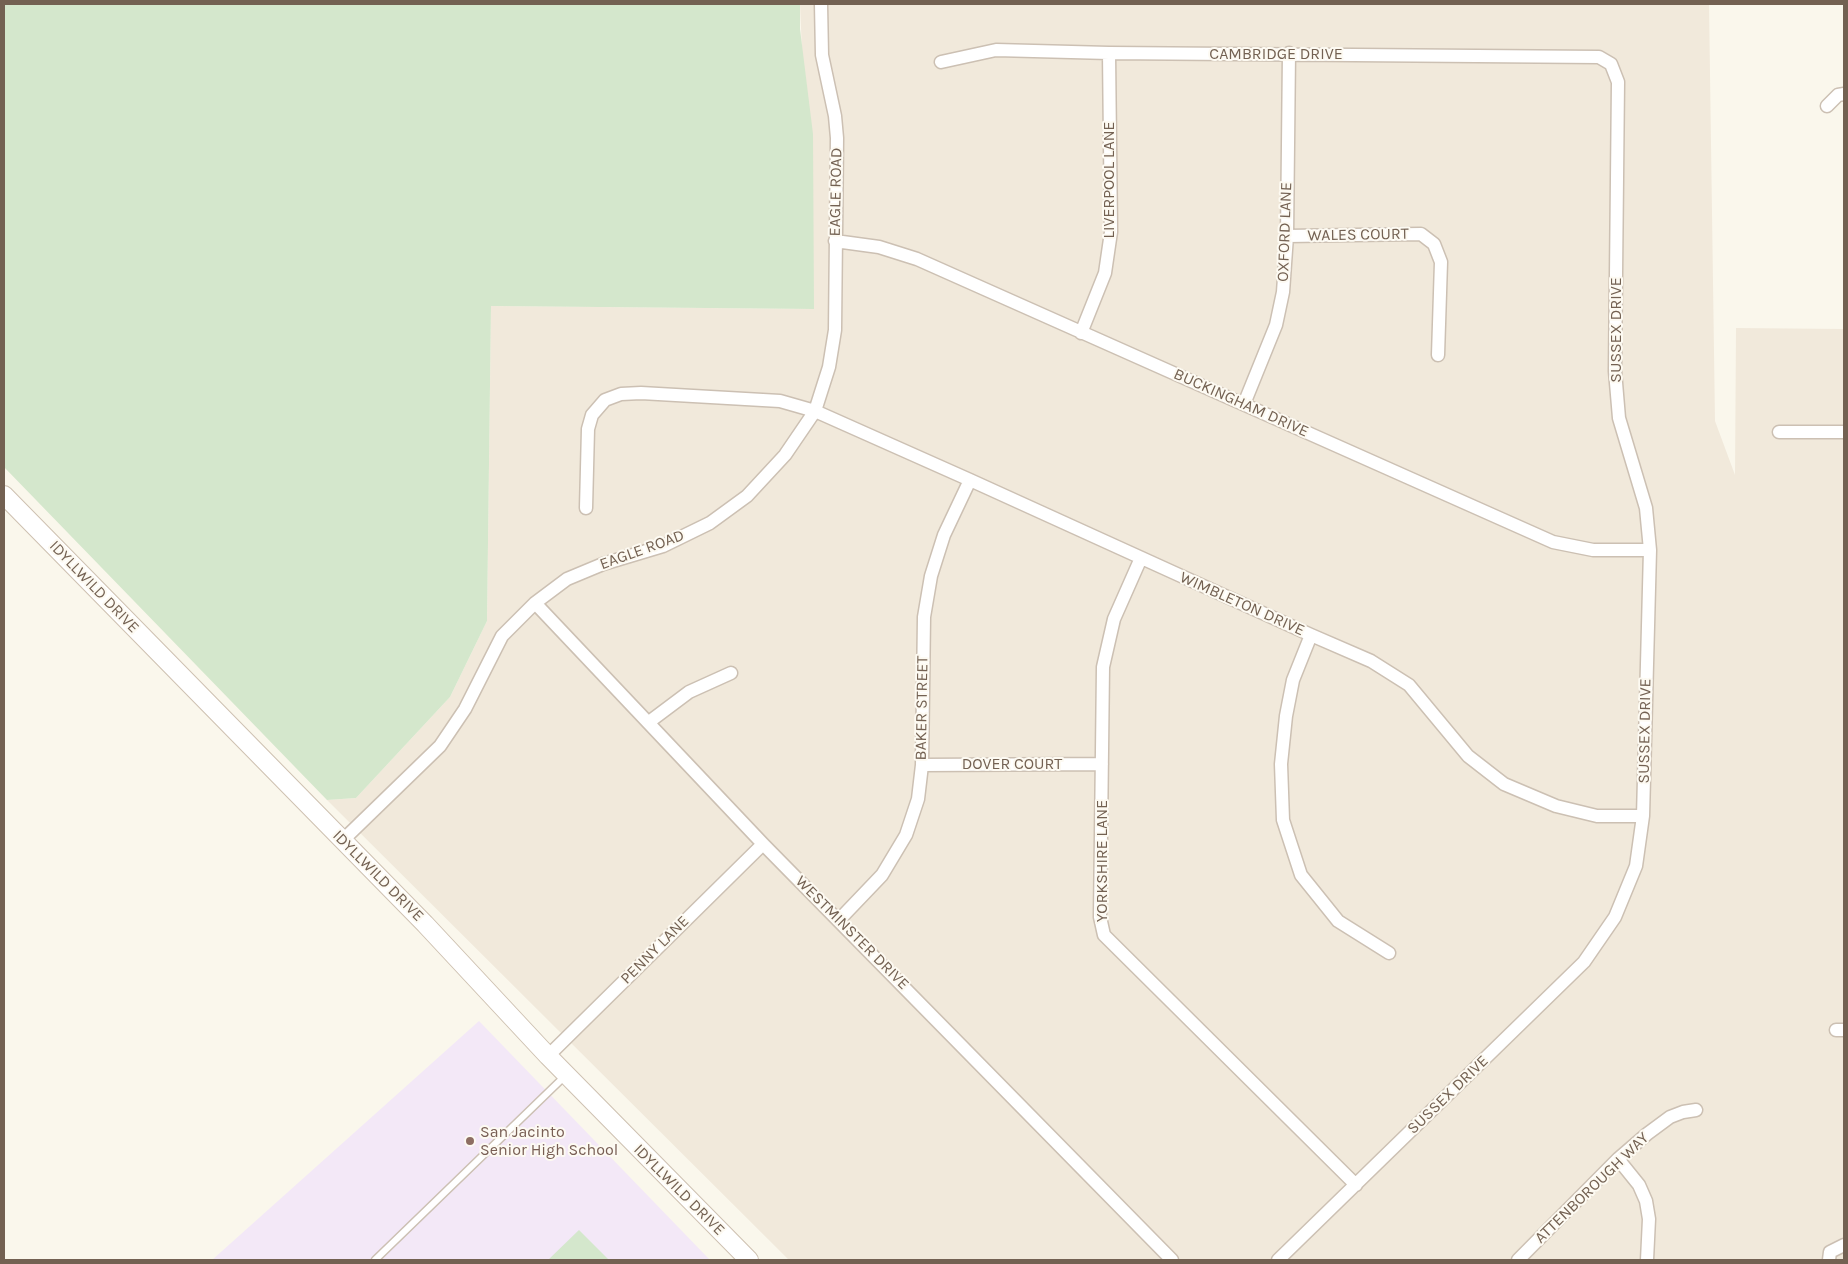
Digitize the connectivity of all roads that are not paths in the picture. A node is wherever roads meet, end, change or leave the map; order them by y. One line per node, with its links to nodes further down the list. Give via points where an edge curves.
1 (821, 4): 9 (street, EAGLE ROAD, via 822,55 837,138)
2 (1109, 53): 3 (street, CAMBRIDGE DRIVE); 4 (street, CAMBRIDGE DRIVE, via 996,50); 10 (street, LIVERPOOL LANE, via 1111,232 1105,274)
3 (1289, 53): 5 (street, CAMBRIDGE DRIVE, via 1599,57); 8 (street, OXFORD LANE)
4 (940, 62)
5 (1611, 64): 19 (street, SUSSEX DRIVE, via 1618,82 1615,371 1619,418 1646,508)
6 (1844, 94): 7 (street, via 1838,95)
7 (1827, 106)
8 (1287, 236): 11 (street, WALES COURT, via 1422,234 1434,244 1441,262); 12 (street, OXFORD LANE, via 1283,292 1276,325)
9 (835, 241): 10 (street, BUCKINGHAM DRIVE, via 879,247 917,259); 13 (street, EAGLE ROAD, via 835,330 829,367)
10 (1081, 333): 12 (street, BUCKINGHAM DRIVE)
11 (1438, 355)
12 (1244, 404): 19 (street, BUCKINGHAM DRIVE, via 1553,542 1593,550)
13 (815, 411): 16 (street, WIMBLETON DRIVE); 18 (street, WIMBLETON DRIVE, via 780,401 641,393 621,394 604,400 592,415 588,429); 21 (street, EAGLE ROAD, via 785,456 747,496 710,523 662,546 567,579)
14 (1779, 432): 15 (street)
15 (1844, 432)
16 (970, 480): 20 (street, WIMBLETON DRIVE); 26 (street, BAKER STREET, via 944,534 931,576 924,617)
17 (4, 495): 28 (street, IDYLLWILD DRIVE)
18 (586, 508)
19 (1650, 550): 27 (street, SUSSEX DRIVE)
20 (1141, 558): 22 (street, WIMBLETON DRIVE); 25 (street, YORKSHIRE LANE, via 1114,619 1103,667)
21 (535, 603): 24 (street, WESTMINSTER DRIVE); 28 (street, EAGLE ROAD, via 502,636 465,709 440,746)
22 (1311, 635): 27 (street, WIMBLETON DRIVE, via 1372,661 1409,685 1468,756 1504,784 1556,806 1597,816); 31 (street, via 1293,680 1286,716 1281,764 1283,820 1301,875 1338,920)
23 (731, 673): 24 (street, via 689,692)
24 (649, 722): 29 (street, WESTMINSTER DRIVE)
25 (1102, 764): 26 (street, DOVER COURT); 36 (street, YORKSHIRE LANE, via 1100,917 1104,935)
26 (922, 765): 30 (street, BAKER STREET, via 918,799 906,835 882,875)
27 (1643, 816): 36 (street, SUSSEX DRIVE, via 1636,866 1615,917 1584,962)
28 (342, 840): 32 (street, IDYLLWILD DRIVE)
29 (763, 844): 30 (street, WESTMINSTER DRIVE); 32 (street, PENNY LANE)
30 (840, 920): 41 (street, WESTMINSTER DRIVE)
31 (1390, 953)
32 (548, 1056): 33 (street, IDYLLWILD DRIVE)
33 (566, 1075): 39 (lane); 40 (street, IDYLLWILD DRIVE)
34 (1696, 1110): 35 (street, ATTENBOROUGH WAY, via 1670,1117)
35 (1618, 1159): 43 (street, ATTENBOROUGH WAY); 44 (street, via 1639,1184 1646,1201 1649,1219)
36 (1356, 1185): 42 (street, SUSSEX DRIVE)
37 (1844, 1246): 38 (street)
38 (1829, 1256)
39 (375, 1260)
40 (749, 1260)
41 (1172, 1260)
42 (1278, 1260)
43 (1518, 1260)
44 (1647, 1260)

